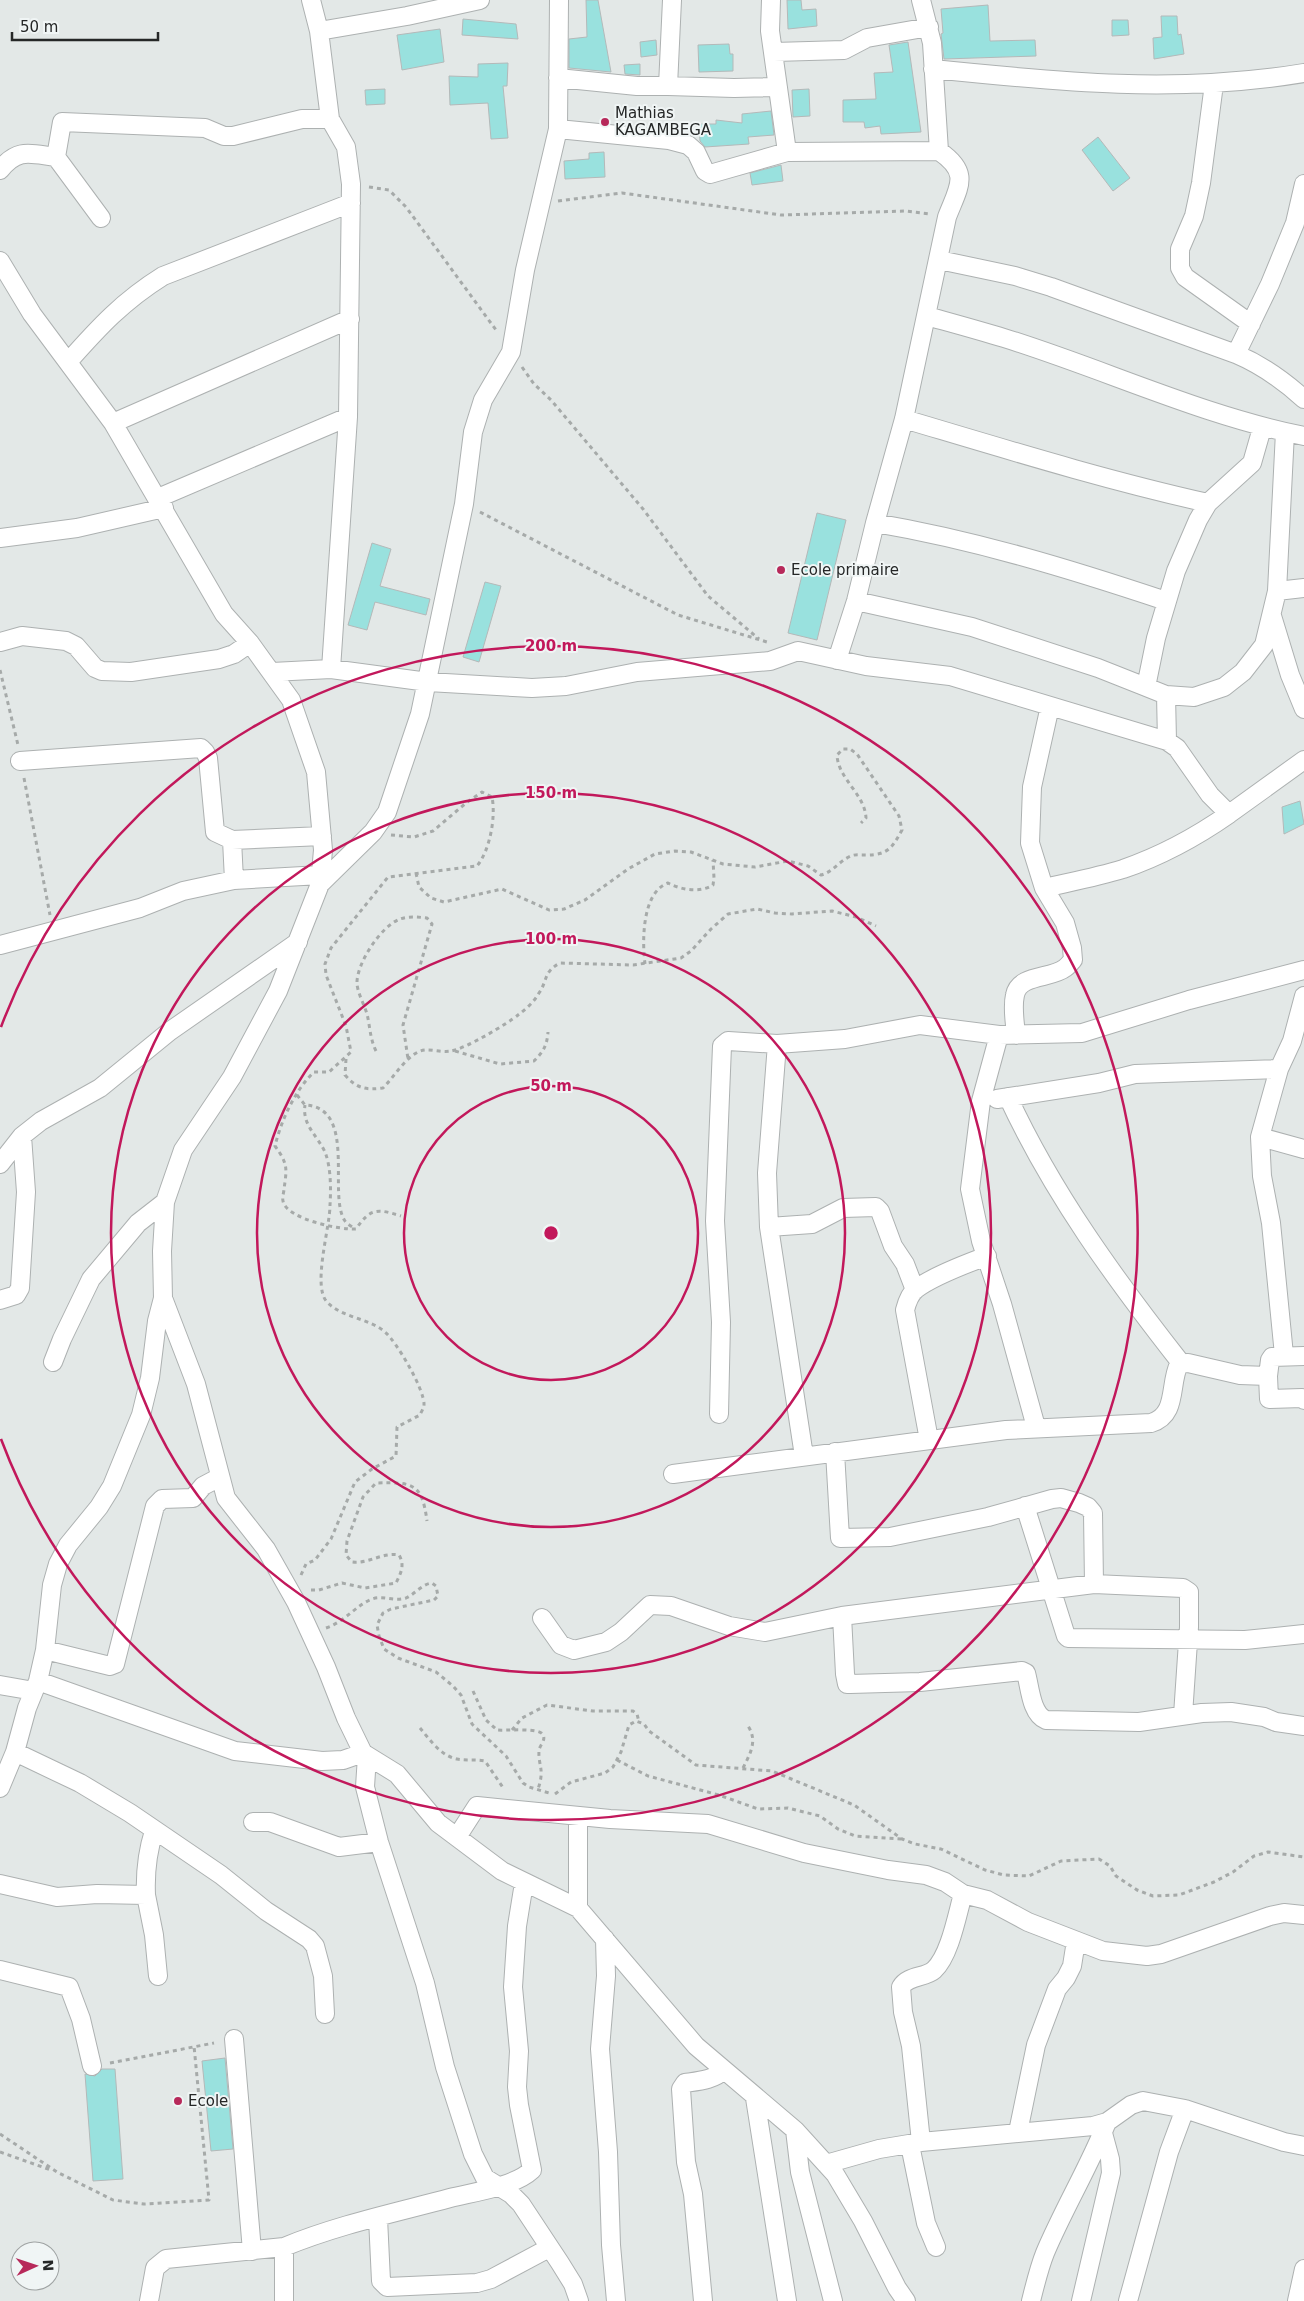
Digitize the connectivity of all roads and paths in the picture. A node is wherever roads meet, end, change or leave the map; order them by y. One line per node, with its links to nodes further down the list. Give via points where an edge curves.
1 (311, 0): 8 (street)
2 (480, 0): 8 (street)
3 (559, 0): 12 (street)
4 (672, 0): 14 (street)
5 (771, 0): 9 (street, via 770,31)
6 (921, 0): 7 (street)
7 (929, 26): 9 (street, via 867,38 844,50); 10 (street)
8 (319, 31): 16 (street)
9 (774, 52): 15 (street)
10 (933, 69): 13 (street, via 1134,86); 18 (street)
11 (1304, 73): 13 (street)
12 (558, 78): 14 (street); 17 (street)
13 (1214, 84): 32 (street, via 1201,183 1194,216 1180,249 1180,268 1185,277)
14 (668, 86): 15 (street)
15 (778, 87): 19 (street)
16 (330, 119): 20 (street, via 302,120 224,136 204,128 62,122); 22 (street, via 346,147)
17 (558, 129): 19 (street, via 669,140 688,145 710,174); 25 (street)
18 (940, 151): 19 (street); 27 (street, via 956,164 960,175)
19 (787, 152)
20 (56, 157): 21 (street, via 20,154 8,159); 26 (street)
21 (0, 170)
22 (351, 184): 24 (street); 33 (path, via 389,190 406,207)
23 (1304, 184): 32 (street, via 1295,224)
24 (351, 203): 31 (street); 35 (street, via 163,276 117,308)
25 (540, 203): 27 (path, via 622,193 780,215 905,211); 33 (street)
26 (101, 218)
27 (947, 220): 28 (street)
28 (939, 260): 30 (street); 34 (street, via 1051,287)
29 (0, 261): 35 (street, via 32,314)
30 (927, 316): 38 (street); 40 (street, via 1005,338)
31 (350, 319): 37 (street); 39 (street)
32 (1251, 324): 34 (street)
33 (511, 352): 45 (street, via 480,408 473,432); 53 (path, via 534,384 643,509 708,596)
34 (1236, 354): 36 (street, via 1256,362)
35 (68, 362): 39 (street)
36 (1304, 399)
37 (348, 417): 43 (street); 58 (street)
38 (904, 418): 44 (street, via 1152,491); 46 (street)
39 (113, 423): 43 (street)
40 (1262, 428): 41 (street); 44 (street, via 1252,463)
41 (1285, 432): 42 (street); 49 (street)
42 (1304, 436)
43 (161, 503): 47 (street, via 77,528); 55 (street, via 224,614)
44 (1208, 503): 51 (street, via 1176,571)
45 (464, 504): 53 (path, via 678,615); 61 (street)
46 (875, 523): 50 (street); 51 (street, via 985,545)
47 (0, 538)
48 (1304, 588): 49 (street)
49 (1277, 591): 52 (street)
50 (856, 601): 57 (street); 62 (street, via 972,627 1106,670)
51 (1166, 601): 62 (street)
52 (1272, 615): 63 (street, via 1264,645 1235,680 1194,697); 65 (street)
53 (759, 639): 56 (path)
54 (0, 642): 55 (street, via 22,636 66,641 76,646 95,668 131,672 219,659)
55 (250, 643): 60 (street)
56 (798, 651): 57 (street); 61 (street, via 770,661 637,672 566,686 532,688)
57 (837, 660): 64 (street, via 950,676)
58 (331, 669): 60 (street); 61 (street)
59 (0, 670): 68 (path)
60 (272, 672): 72 (street, via 291,700 314,765)
61 (428, 682): 71 (street, via 397,786 387,812)
62 (1146, 687): 63 (street)
63 (1166, 695): 66 (street)
64 (1050, 706): 66 (street); 78 (street, via 1032,787 1030,843)
65 (1304, 709)
66 (1167, 742): 69 (street, via 1177,748 1210,795)
67 (1304, 760): 69 (street)
68 (20, 761): 73 (street, via 201,748 209,767 213,828); 80 (path)
69 (1229, 814): 78 (street, via 1200,834 1121,870)
70 (861, 823): 74 (path, via 866,818 865,808 838,765 837,755 843,750 857,754 898,816 902,830 894,845 881,855 853,855 830,873 821,875 808,866 788,861 755,867)
71 (374, 832): 75 (path, via 414,837 433,831 482,792 492,797 491,830 477,866); 77 (street)
72 (322, 836): 73 (street); 77 (street)
73 (232, 840): 76 (street)
74 (713, 860): 75 (path, via 691,852 655,854 586,900 564,909 549,910 502,889 444,902 431,898 419,887); 83 (path, via 714,878 706,889 689,890 668,883 656,889 644,930)
75 (416, 873): 91 (path, via 388,877 331,948 325,964 326,976 346,1026 352,1052)
76 (234, 880): 77 (street); 80 (street)
77 (320, 880): 81 (street)
78 (1044, 888): 87 (street, via 1065,923 1073,960 1064,969 1033,978 1018,987)
79 (876, 926): 83 (path, via 832,911 792,914 757,909 742,911 728,914 681,958)
80 (53, 930): 82 (street)
81 (298, 942): 98 (street, via 170,1031 100,1088 41,1121); 102 (street, via 278,991 232,1077 183,1150)
82 (0, 945)
83 (645, 964): 90 (path, via 560,963 546,974 541,991 516,1017)
84 (1304, 970): 87 (street, via 1189,1000 1090,1031 1061,1035)
85 (1304, 996): 93 (street, via 1292,1041)
86 (548, 1032): 90 (path, via 548,1044 534,1062 500,1064)
87 (1007, 1035): 88 (street, via 920,1025 845,1039); 96 (street)
88 (777, 1044): 105 (street, via 767,1173); 117 (street, via 728,1041 722,1046 715,1221)
89 (376, 1051): 92 (path, via 357,985 360,966 373,944 398,920 427,918 432,924 404,1026)
90 (454, 1051): 92 (path, via 424,1050)
91 (346, 1059): 92 (path, via 345,1075 362,1089 383,1088); 94 (path, via 330,1072 314,1072)
92 (408, 1059)
93 (1279, 1069): 95 (street, via 1135,1074); 99 (street)
94 (298, 1095): 97 (path); 104 (path, via 275,1146 287,1167 282,1200 286,1207 310,1221)
95 (1008, 1097): 96 (street); 114 (street, via 1030,1143 1085,1233)
96 (981, 1101): 107 (street, via 970,1188)
97 (305, 1105): 104 (path, via 304,1115 328,1164); 106 (path, via 325,1111 332,1125 339,1151 341,1211 346,1222)
98 (22, 1136): 101 (street); 110 (street, via 26,1192 20,1288 16,1294)
99 (1260, 1137): 100 (street); 111 (street)
100 (1304, 1149)
101 (0, 1164)
102 (165, 1202): 109 (street); 113 (street, via 138,1223 91,1279)
103 (401, 1216): 106 (path, via 382,1210 367,1215)
104 (329, 1226): 106 (path); 126 (path, via 321,1276 322,1294 340,1311 384,1331 412,1373 424,1404 420,1415 397,1427 396,1456 355,1482 332,1539 315,1560 306,1564 301,1572)
105 (769, 1227): 108 (street, via 812,1224 843,1208 876,1207); 121 (street)
106 (356, 1229)
107 (987, 1256): 108 (street); 118 (street)
108 (915, 1290): 119 (street, via 905,1310)
109 (163, 1298): 123 (street, via 196,1384); 135 (street, via 141,1415 112,1486 68,1545 58,1564 48,1607)
110 (0, 1300)
111 (1284, 1355): 112 (street); 115 (street, via 1270,1358)
112 (1304, 1356)
113 (53, 1362)
114 (1181, 1363): 115 (street, via 1240,1375); 118 (street, via 1177,1367 1168,1410 1158,1421)
115 (1268, 1376): 116 (street, via 1269,1399)
116 (1304, 1400)
117 (720, 1414)
118 (1036, 1427): 119 (street)
119 (929, 1440): 120 (street)
120 (835, 1452): 121 (street); 124 (street, via 840,1538 890,1537 988,1517)
121 (804, 1456): 122 (street)
122 (673, 1474)
123 (220, 1477): 132 (street, via 226,1498 266,1549); 135 (street, via 203,1486 193,1498 162,1498 155,1506 115,1664 110,1666)
124 (1024, 1506): 127 (street, via 1060,1498 1091,1509 1094,1513); 129 (street)
125 (427, 1521): 128 (path, via 424,1500 411,1486 401,1482 376,1484 363,1497 347,1541 346,1555 352,1562 362,1563 389,1553 399,1555 403,1561 402,1571 396,1582 365,1588 342,1583)
126 (302, 1578)
127 (1094, 1584): 129 (street); 134 (street, via 1186,1588 1189,1592)
128 (310, 1590)
129 (1053, 1590): 130 (street); 134 (street, via 1068,1638)
130 (842, 1616): 131 (street, via 765,1632 729,1626 671,1606 650,1605 606,1642 574,1650 561,1645); 139 (street, via 847,1684 920,1682 1022,1671 1026,1673 1036,1712 1046,1720 1139,1722)
131 (542, 1618)
132 (310, 1633): 146 (street); 150 (path, via 343,1621 369,1600 377,1597 399,1600 432,1584 438,1591 434,1600 382,1613 377,1625 384,1649 398,1658 436,1672 453,1686 461,1696 472,1724 506,1756 522,1783)
133 (1304, 1634): 134 (street, via 1245,1640)
134 (1188, 1640): 139 (street)
135 (45, 1650): 137 (street)
136 (0, 1685): 137 (street)
137 (36, 1686): 145 (street); 146 (street, via 235,1751 322,1761)
138 (472, 1691): 144 (path, via 486,1720 497,1730)
139 (1184, 1716): 142 (street, via 1231,1712)
140 (639, 1722): 144 (path, via 633,1711 593,1711 547,1705 522,1718); 147 (path, via 629,1725); 148 (path, via 696,1765)
141 (748, 1726): 148 (path, via 753,1745)
142 (1304, 1726)
143 (420, 1728): 153 (path, via 444,1754 456,1759 485,1761)
144 (512, 1731): 151 (path, via 532,1730 543,1735 539,1749 542,1777)
145 (16, 1752): 149 (street); 156 (street, via 80,1783)
146 (365, 1755): 157 (street, via 397,1774 438,1823); 159 (street, via 365,1787)
147 (617, 1760): 151 (path, via 605,1773 571,1782 558,1794); 158 (path, via 648,1776 758,1809 788,1808 820,1816 855,1836)
148 (743, 1768): 158 (path, via 772,1771 854,1805)
149 (0, 1788)
150 (529, 1788): 151 (path); 152 (path)
151 (538, 1789)
152 (522, 1790)
153 (506, 1791)
154 (578, 1816): 157 (street, via 476,1806); 163 (street, via 708,1824 804,1853 926,1875 945,1882); 165 (street)
155 (253, 1822): 159 (street, via 270,1822 338,1847)
156 (154, 1830): 164 (street, via 147,1853); 171 (street, via 309,1939 315,1946 323,1976)
157 (457, 1837): 161 (street, via 502,1871)
158 (902, 1839): 160 (path, via 941,1849 1004,1876 1029,1876 1061,1861 1099,1859 1110,1866 1116,1876 1153,1896 1179,1895 1214,1882 1254,1856 1268,1852)
159 (379, 1842): 188 (street, via 425,1983 445,2067 473,2154 485,2178)
160 (1304, 1857)
161 (524, 1883): 165 (street); 188 (street, via 513,1987 519,2050 519,2105 533,2166 524,2177)
162 (0, 1884): 164 (street, via 57,1897)
163 (962, 1894): 168 (street, via 987,1900 1028,1922); 183 (street, via 940,1961 934,1970 908,1980 901,1987 911,2046)
164 (146, 1895): 170 (street)
165 (578, 1908): 167 (street)
166 (1304, 1915): 168 (street, via 1277,1914 1162,1954 1147,1956 1103,1951)
167 (604, 1939): 176 (street, via 696,2046); 200 (street, via 606,1976 600,2048)
168 (1076, 1941): 181 (street, via 1072,1966 1057,1989 1036,2045)
169 (0, 1970): 175 (street, via 69,1987)
170 (158, 1976)
171 (326, 2014)
172 (234, 2039): 193 (street)
173 (214, 2042): 174 (path)
174 (194, 2046): 175 (path); 187 (path, via 209,2200 144,2204 113,2200)
175 (92, 2066)
176 (724, 2070): 177 (street); 201 (street, via 707,2079 685,2083 681,2089 686,2162 693,2194)
177 (755, 2098): 180 (street); 202 (street)
178 (1185, 2109): 179 (street, via 1144,2101 1131,2105); 184 (street); 207 (street, via 1169,2152)
179 (1105, 2127): 181 (street); 205 (street, via 1044,2256); 206 (street, via 1111,2173)
180 (795, 2130): 186 (street); 203 (street, via 800,2172)
181 (1018, 2132): 183 (street)
182 (0, 2134): 187 (path)
183 (915, 2143): 186 (street); 191 (street, via 920,2199)
184 (1304, 2146)
185 (0, 2152): 187 (path)
186 (826, 2164): 204 (street, via 842,2184)
187 (57, 2172)
188 (497, 2186): 189 (street); 192 (street, via 521,2204)
189 (378, 2218): 190 (street, via 334,2228); 192 (street, via 381,2281 387,2287 477,2283)
190 (284, 2247): 193 (street); 197 (street)
191 (936, 2247)
192 (549, 2248): 195 (street)
193 (252, 2251): 196 (street, via 166,2259 155,2268)
194 (1304, 2269): 208 (street)
195 (573, 2284): 198 (street); 199 (street)
196 (149, 2301)
197 (284, 2301)
198 (579, 2301)
199 (590, 2301)
200 (616, 2301)
201 (703, 2301)
202 (788, 2301)
203 (833, 2301)
204 (906, 2301)
205 (1031, 2301)
206 (1080, 2301)
207 (1128, 2301)
208 (1297, 2301)

